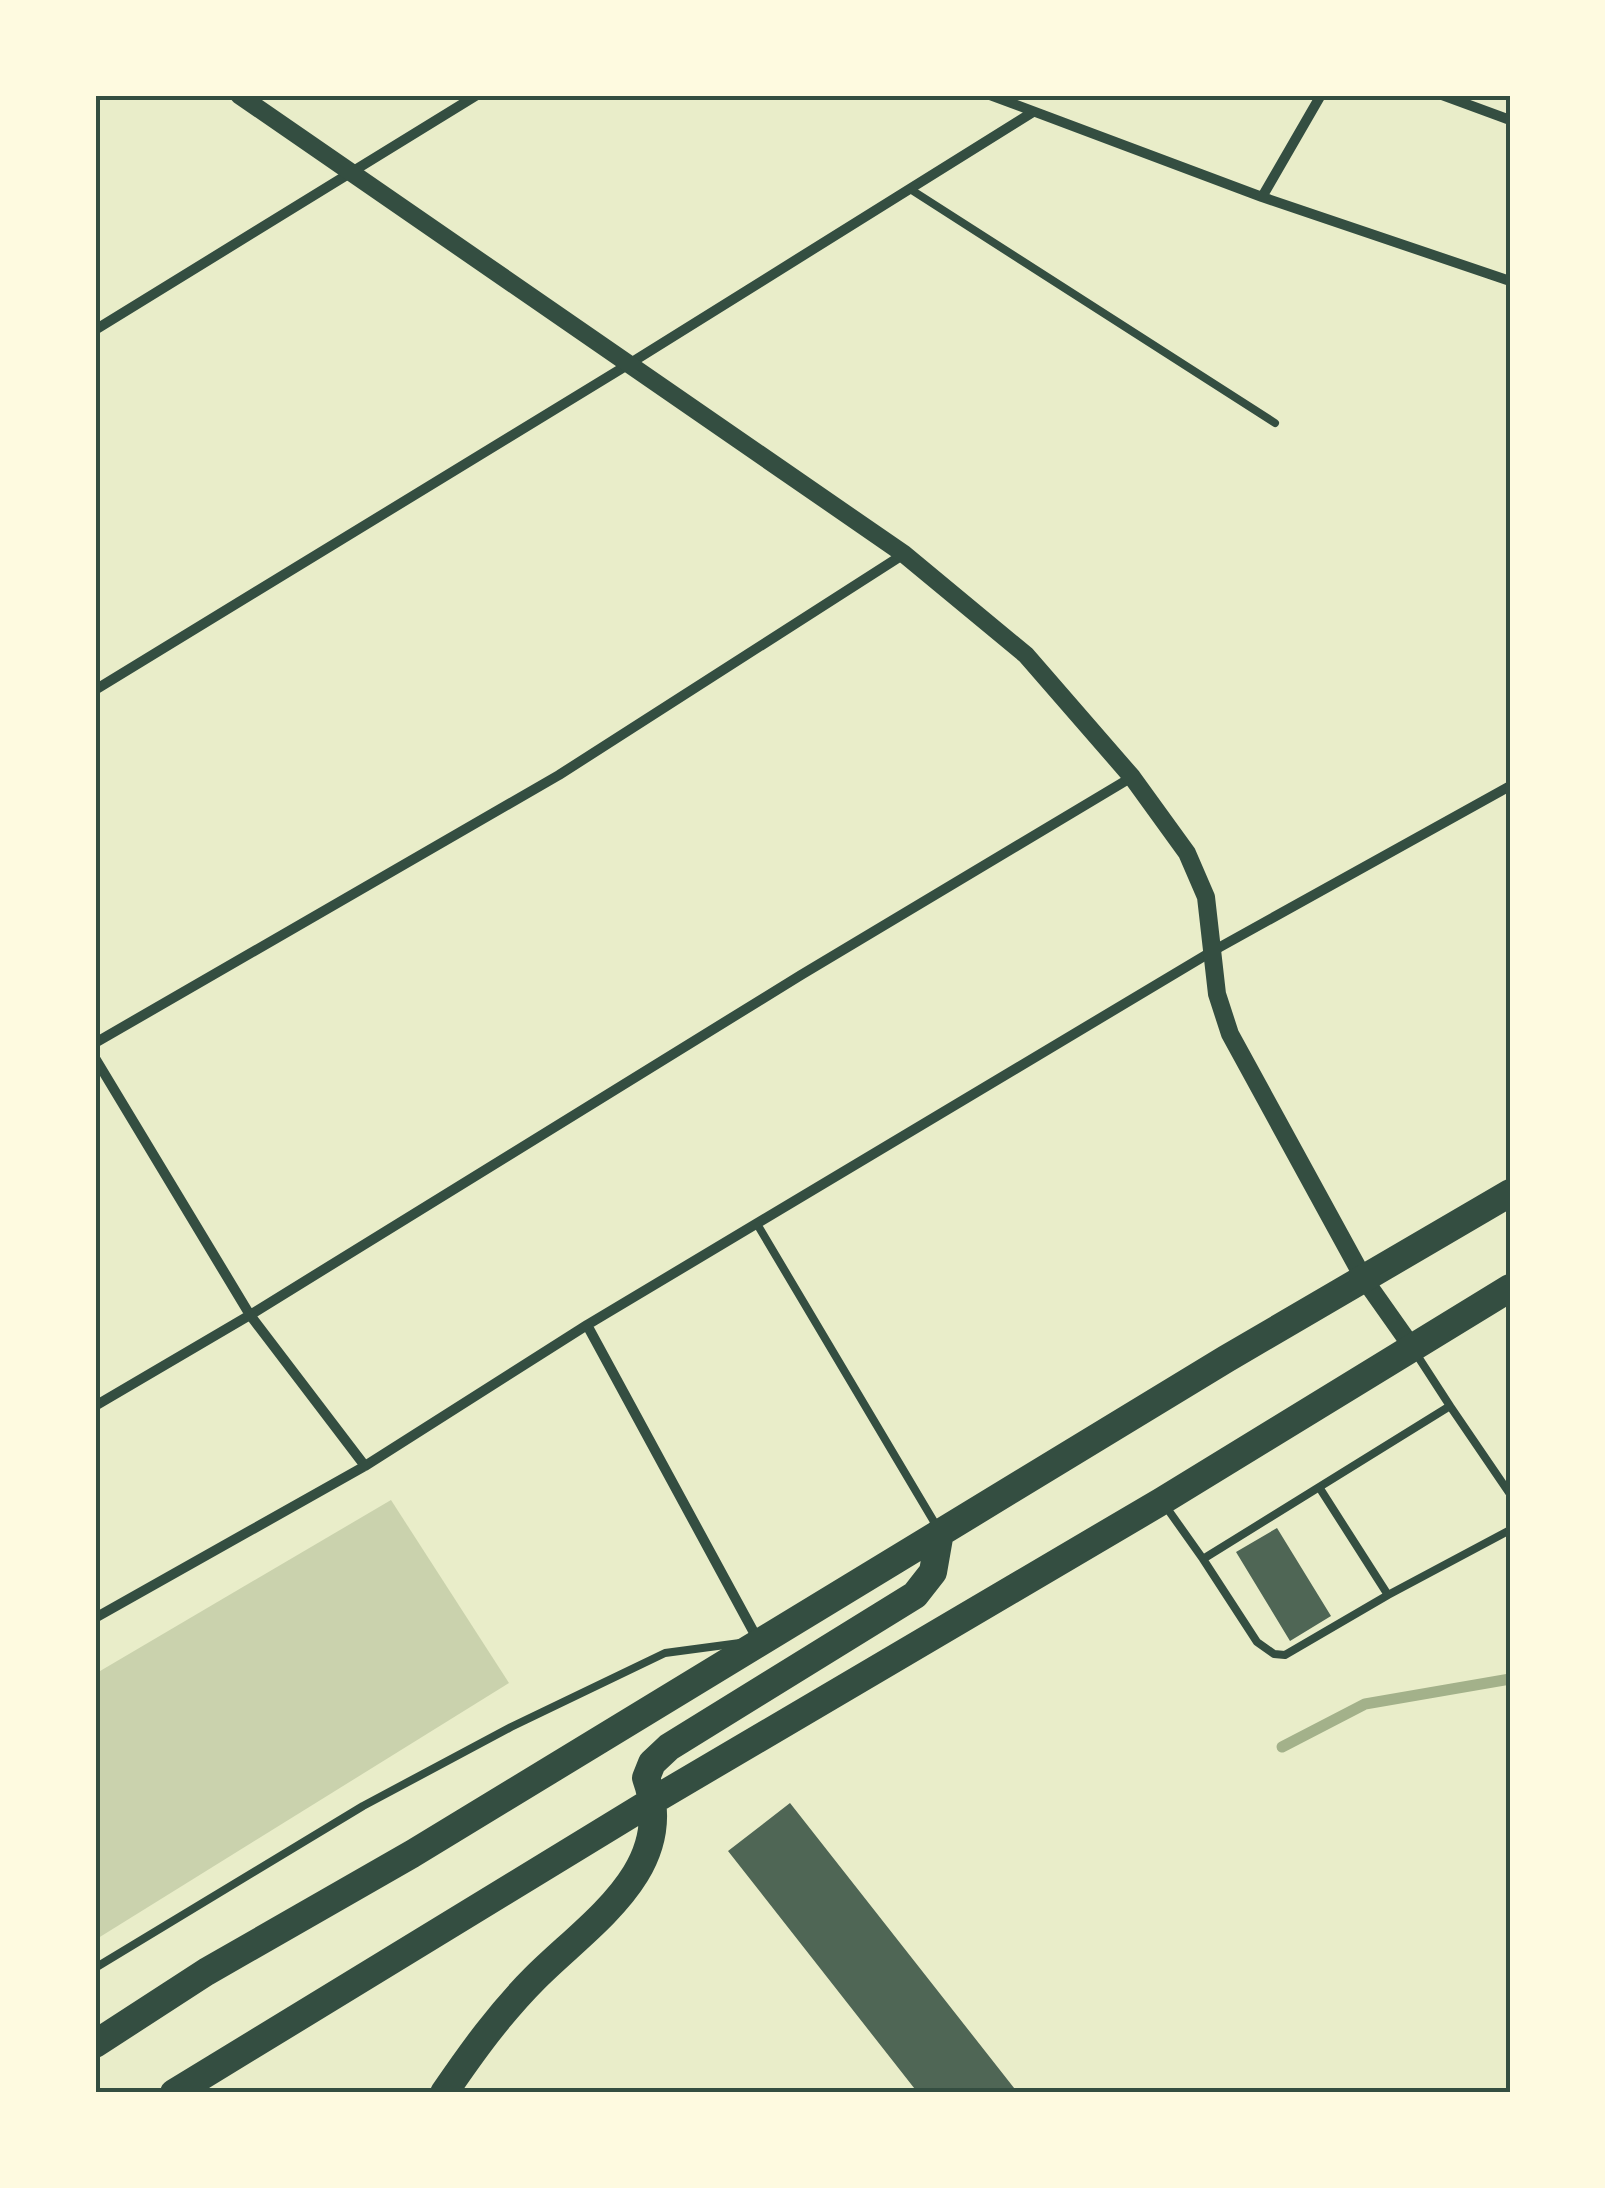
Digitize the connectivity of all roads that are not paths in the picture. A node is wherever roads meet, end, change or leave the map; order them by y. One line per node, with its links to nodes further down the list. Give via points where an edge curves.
1 (239, 95): 8 (street)
2 (478, 95): 8 (street)
3 (990, 95): 6 (street)
4 (1321, 95): 10 (street)
5 (1442, 95): 7 (street)
6 (1032, 112): 9 (street); 10 (street)
7 (1510, 120)
8 (353, 172): 12 (street); 13 (street)
9 (910, 189): 13 (street); 14 (lane)
10 (1262, 197): 11 (street)
11 (1510, 281)
12 (95, 330)
13 (629, 364): 15 (street); 16 (street)
14 (1275, 422)
15 (904, 554): 17 (street, via 1026,655); 20 (street, via 559,775)
16 (95, 690)
17 (1132, 778): 19 (street, via 1187,852 1206,897); 26 (street)
18 (1510, 786): 19 (street)
19 (1211, 952): 23 (street); 24 (street, via 1230,1034)
20 (95, 1042)
21 (95, 1058): 26 (street)
22 (1510, 1193): 24 (highway)
23 (757, 1224): 27 (street); 36 (lane)
24 (1364, 1279): 28 (street); 36 (highway)
25 (1510, 1288): 28 (highway)
26 (250, 1316): 29 (street); 31 (street)
27 (587, 1325): 31 (street); 40 (street)
28 (1412, 1347): 30 (lane); 34 (highway)
29 (95, 1406)
30 (1450, 1406): 32 (lane); 33 (lane)
31 (366, 1466): 39 (street)
32 (1319, 1487): 37 (lane); 38 (lane)
33 (1510, 1494)
34 (1162, 1501): 37 (lane); 41 (highway)
35 (1510, 1530): 38 (lane)
36 (940, 1532): 40 (highway); 41 (highway, via 932,1572 915,1595 669,1747 646,1778)
37 (1203, 1559): 38 (lane, via 1257,1642 1274,1654 1295,1651)
38 (1388, 1595)
39 (95, 1618)
40 (759, 1640): 42 (lane, via 664,1653 511,1727 364,1806); 43 (highway)
41 (654, 1800): 44 (highway); 45 (highway, via 652,1842 629,1888 533,1980)
42 (95, 1968)
43 (95, 2044)
44 (174, 2093)
45 (444, 2093)

